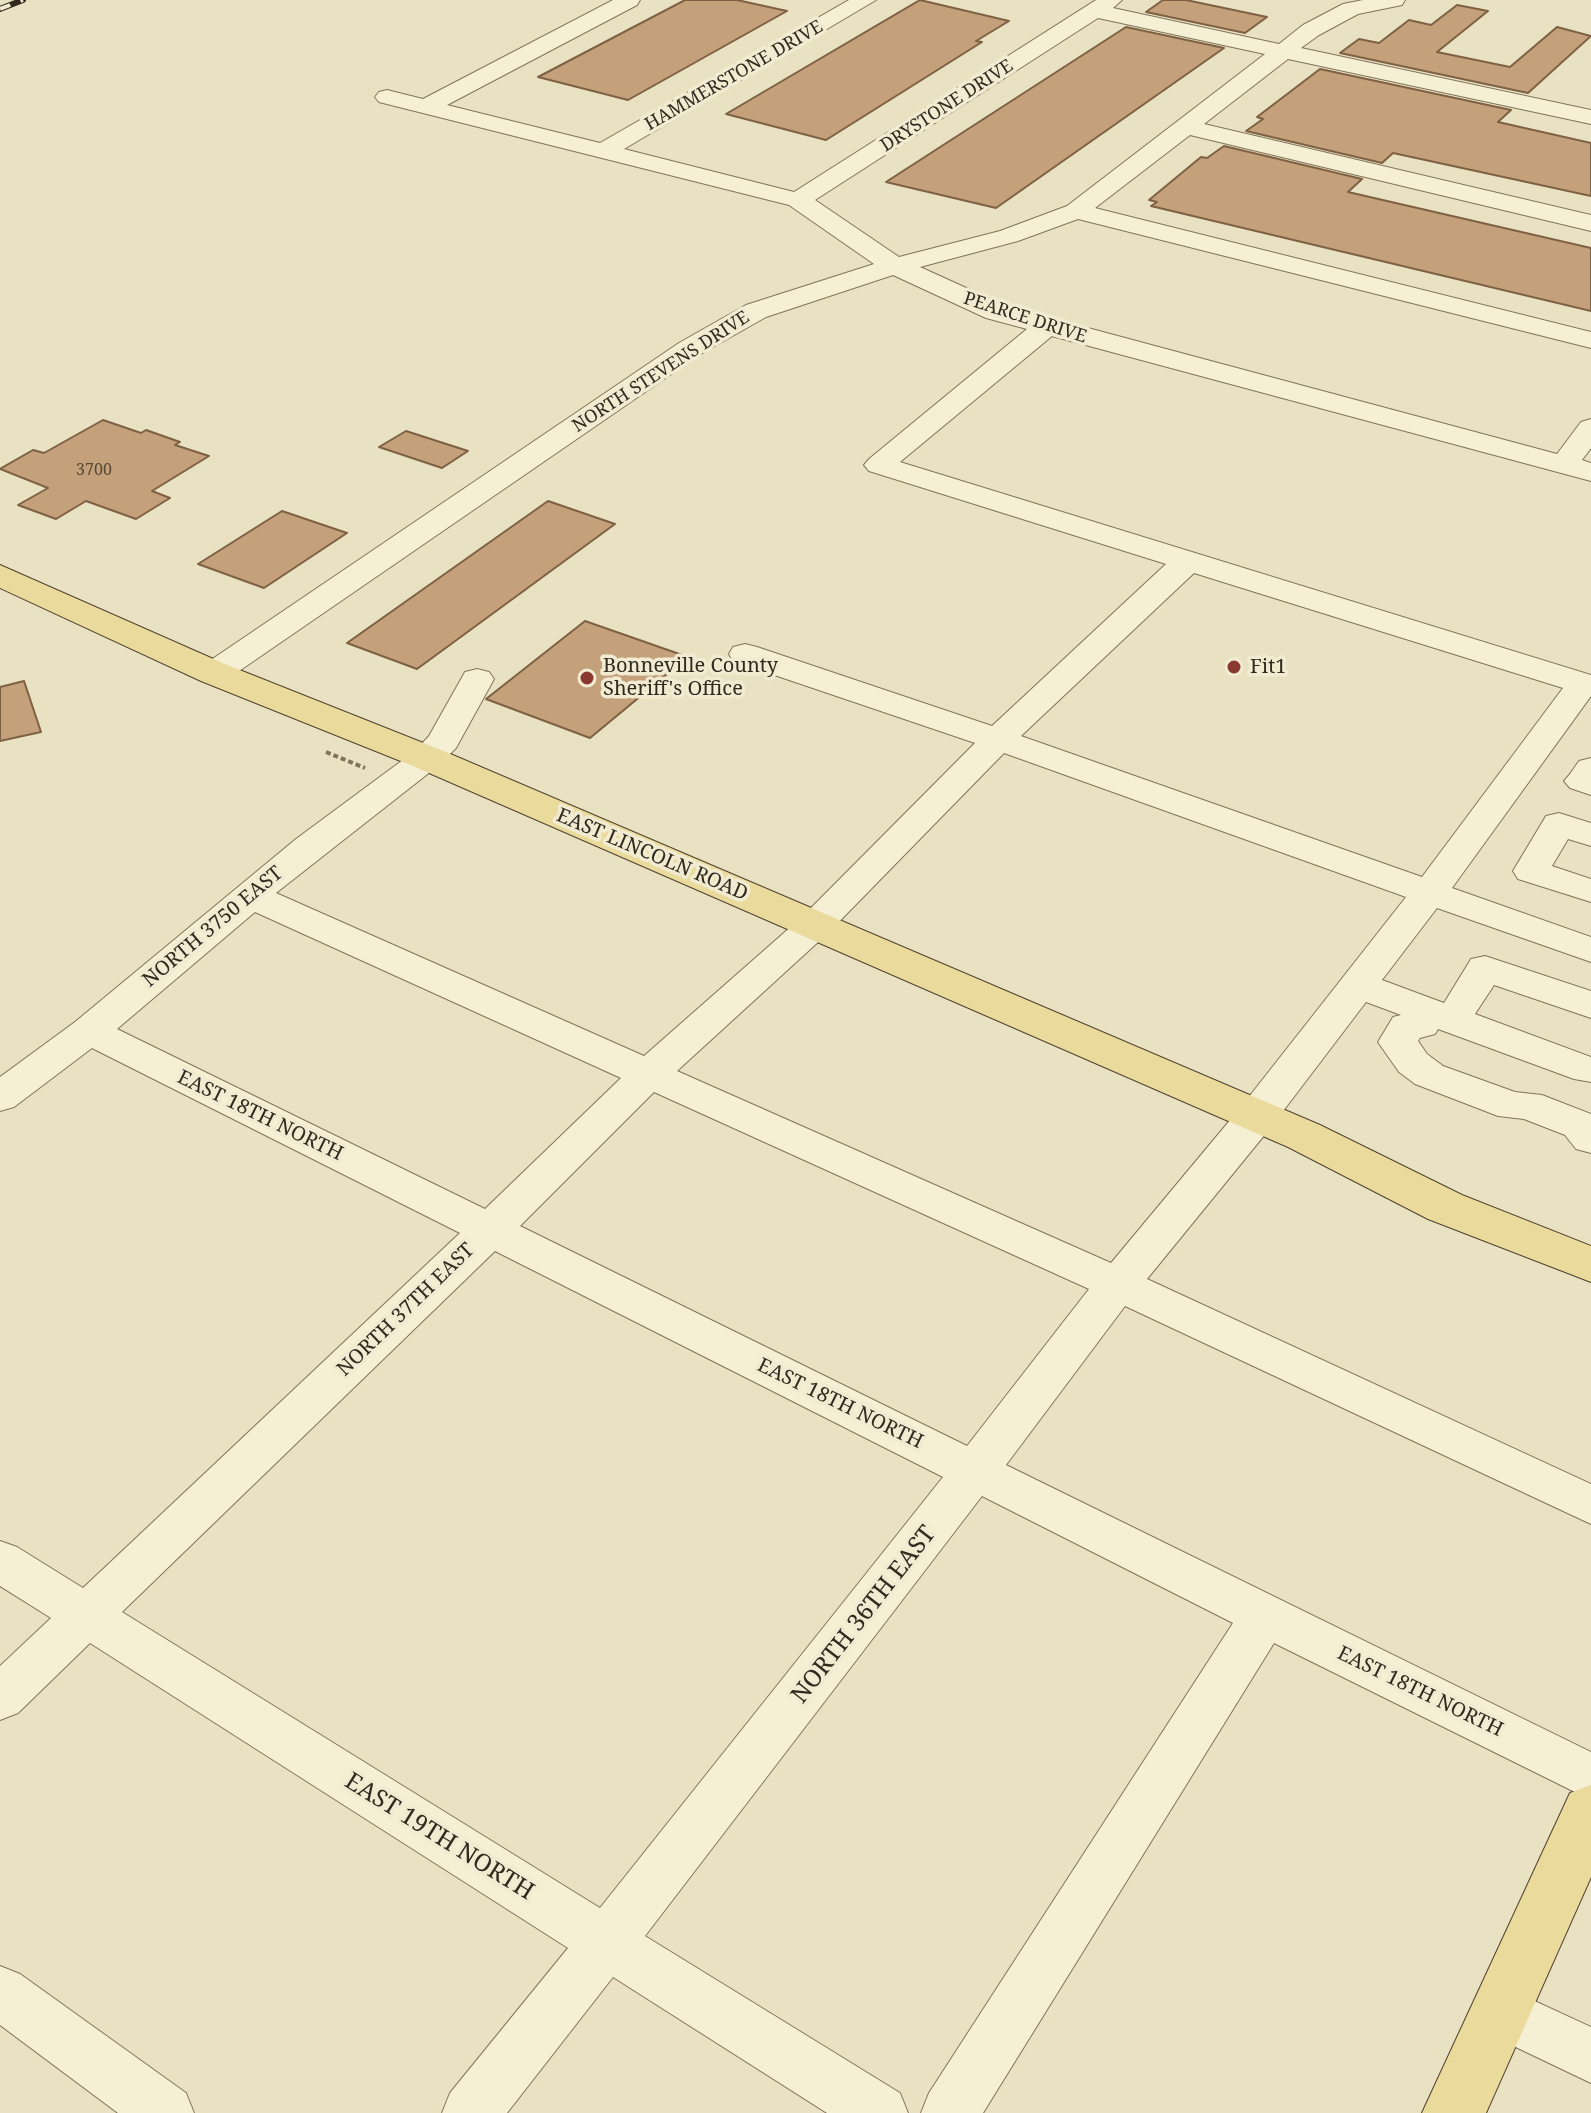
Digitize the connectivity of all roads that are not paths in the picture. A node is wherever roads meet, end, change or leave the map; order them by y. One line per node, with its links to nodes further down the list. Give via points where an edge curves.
1 (629, 0): 8 (street)
2 (865, 0): 11 (street, HAMMERSTONE DRIVE)
3 (1394, 0): 5 (street, NORTH STEVENS DRIVE, via 1351,9 1311,30)
4 (1103, 6): 5 (street); 12 (street, DRYSTONE DRIVE)
5 (1286, 52): 9 (street); 10 (street, NORTH STEVENS DRIVE)
6 (1591, 92): 9 (street)
7 (387, 97): 8 (street, PEARCE DRIVE)
8 (429, 105): 11 (street, PEARCE DRIVE)
9 (1580, 115)
10 (1186, 127): 13 (street, NORTH STEVENS DRIVE); 14 (street)
11 (604, 151): 12 (street, PEARCE DRIVE)
12 (798, 200): 15 (street, PEARCE DRIVE)
13 (1076, 211): 15 (street, NORTH STEVENS DRIVE, via 1009,236); 17 (street)
14 (1591, 223)
15 (895, 266): 16 (street, PEARCE DRIVE, via 996,312); 23 (street, NORTH STEVENS DRIVE, via 756,311 689,349)
16 (1046, 327): 19 (street, PEARCE DRIVE); 20 (street, via 879,465)
17 (1591, 340)
18 (1591, 428): 19 (street)
19 (1578, 468)
20 (1188, 561): 25 (street); 26 (street, NORTH 37TH EAST)
21 (0, 575): 23 (main road, EAST LINCOLN ROAD)
22 (745, 654): 26 (street)
23 (214, 673): 27 (main road, EAST LINCOLN ROAD)
24 (477, 679): 27 (street, NORTH 3750 EAST, via 444,741)
25 (1587, 685): 32 (street, NORTH 36TH EAST)
26 (998, 739): 32 (street); 34 (street, NORTH 37TH EAST)
27 (427, 758): 33 (street, NORTH 3750 EAST); 34 (main road, EAST LINCOLN ROAD)
28 (1591, 768): 29 (street, via 1582,781)
29 (1591, 784)
30 (1591, 835): 31 (street, via 1559,824 1531,871)
31 (1591, 891)
32 (1429, 893): 35 (street); 36 (street, NORTH 36TH EAST)
33 (251, 896): 39 (street, NORTH 3750 EAST); 40 (street)
34 (815, 925): 40 (street, NORTH 37TH EAST); 43 (main road, EAST LINCOLN ROAD)
35 (1591, 950)
36 (1358, 985): 38 (street); 43 (street, NORTH 36TH EAST)
37 (1591, 1005): 38 (street, via 1485,968)
38 (1427, 1028): 41 (street); 45 (street, via 1429,1075 1512,1106 1520,1118 1572,1138)
39 (89, 1031): 42 (street, NORTH 3750 EAST); 46 (street, EAST 18TH NORTH)
40 (648, 1075): 46 (street, NORTH 37TH EAST); 49 (street)
41 (1583, 1078)
42 (0, 1097)
43 (1256, 1117): 44 (main road, EAST LINCOLN ROAD); 49 (street, NORTH 36TH EAST)
44 (1304, 1136): 47 (main road, EAST LINCOLN ROAD, via 1456,1180); 48 (main road, EAST LINCOLN ROAD, via 1445,1207)
45 (1590, 1139)
46 (490, 1230): 50 (street, EAST 18TH NORTH); 53 (street, NORTH 37TH EAST)
47 (1591, 1234)
48 (1591, 1265)
49 (1118, 1284): 50 (street, NORTH 36TH EAST); 51 (street)
50 (975, 1471): 54 (street, EAST 18TH NORTH); 58 (street, NORTH 36TH EAST)
51 (1591, 1505)
52 (0, 1561): 53 (street, EAST 19TH NORTH)
53 (86, 1615): 55 (street, NORTH 37TH EAST); 58 (street, EAST 19TH NORTH)
54 (1265, 1615): 56 (street, EAST 18TH NORTH); 65 (street)
55 (0, 1698)
56 (1591, 1777)
57 (1591, 1811): 60 (main road)
58 (606, 1941): 63 (street, NORTH 36TH EAST); 64 (street, EAST 19TH NORTH)
59 (0, 1992): 62 (street)
60 (1500, 2011): 61 (street); 66 (main road)
61 (1591, 2056)
62 (165, 2113)
63 (471, 2113)
64 (879, 2113)
65 (950, 2113)
66 (1454, 2113)

